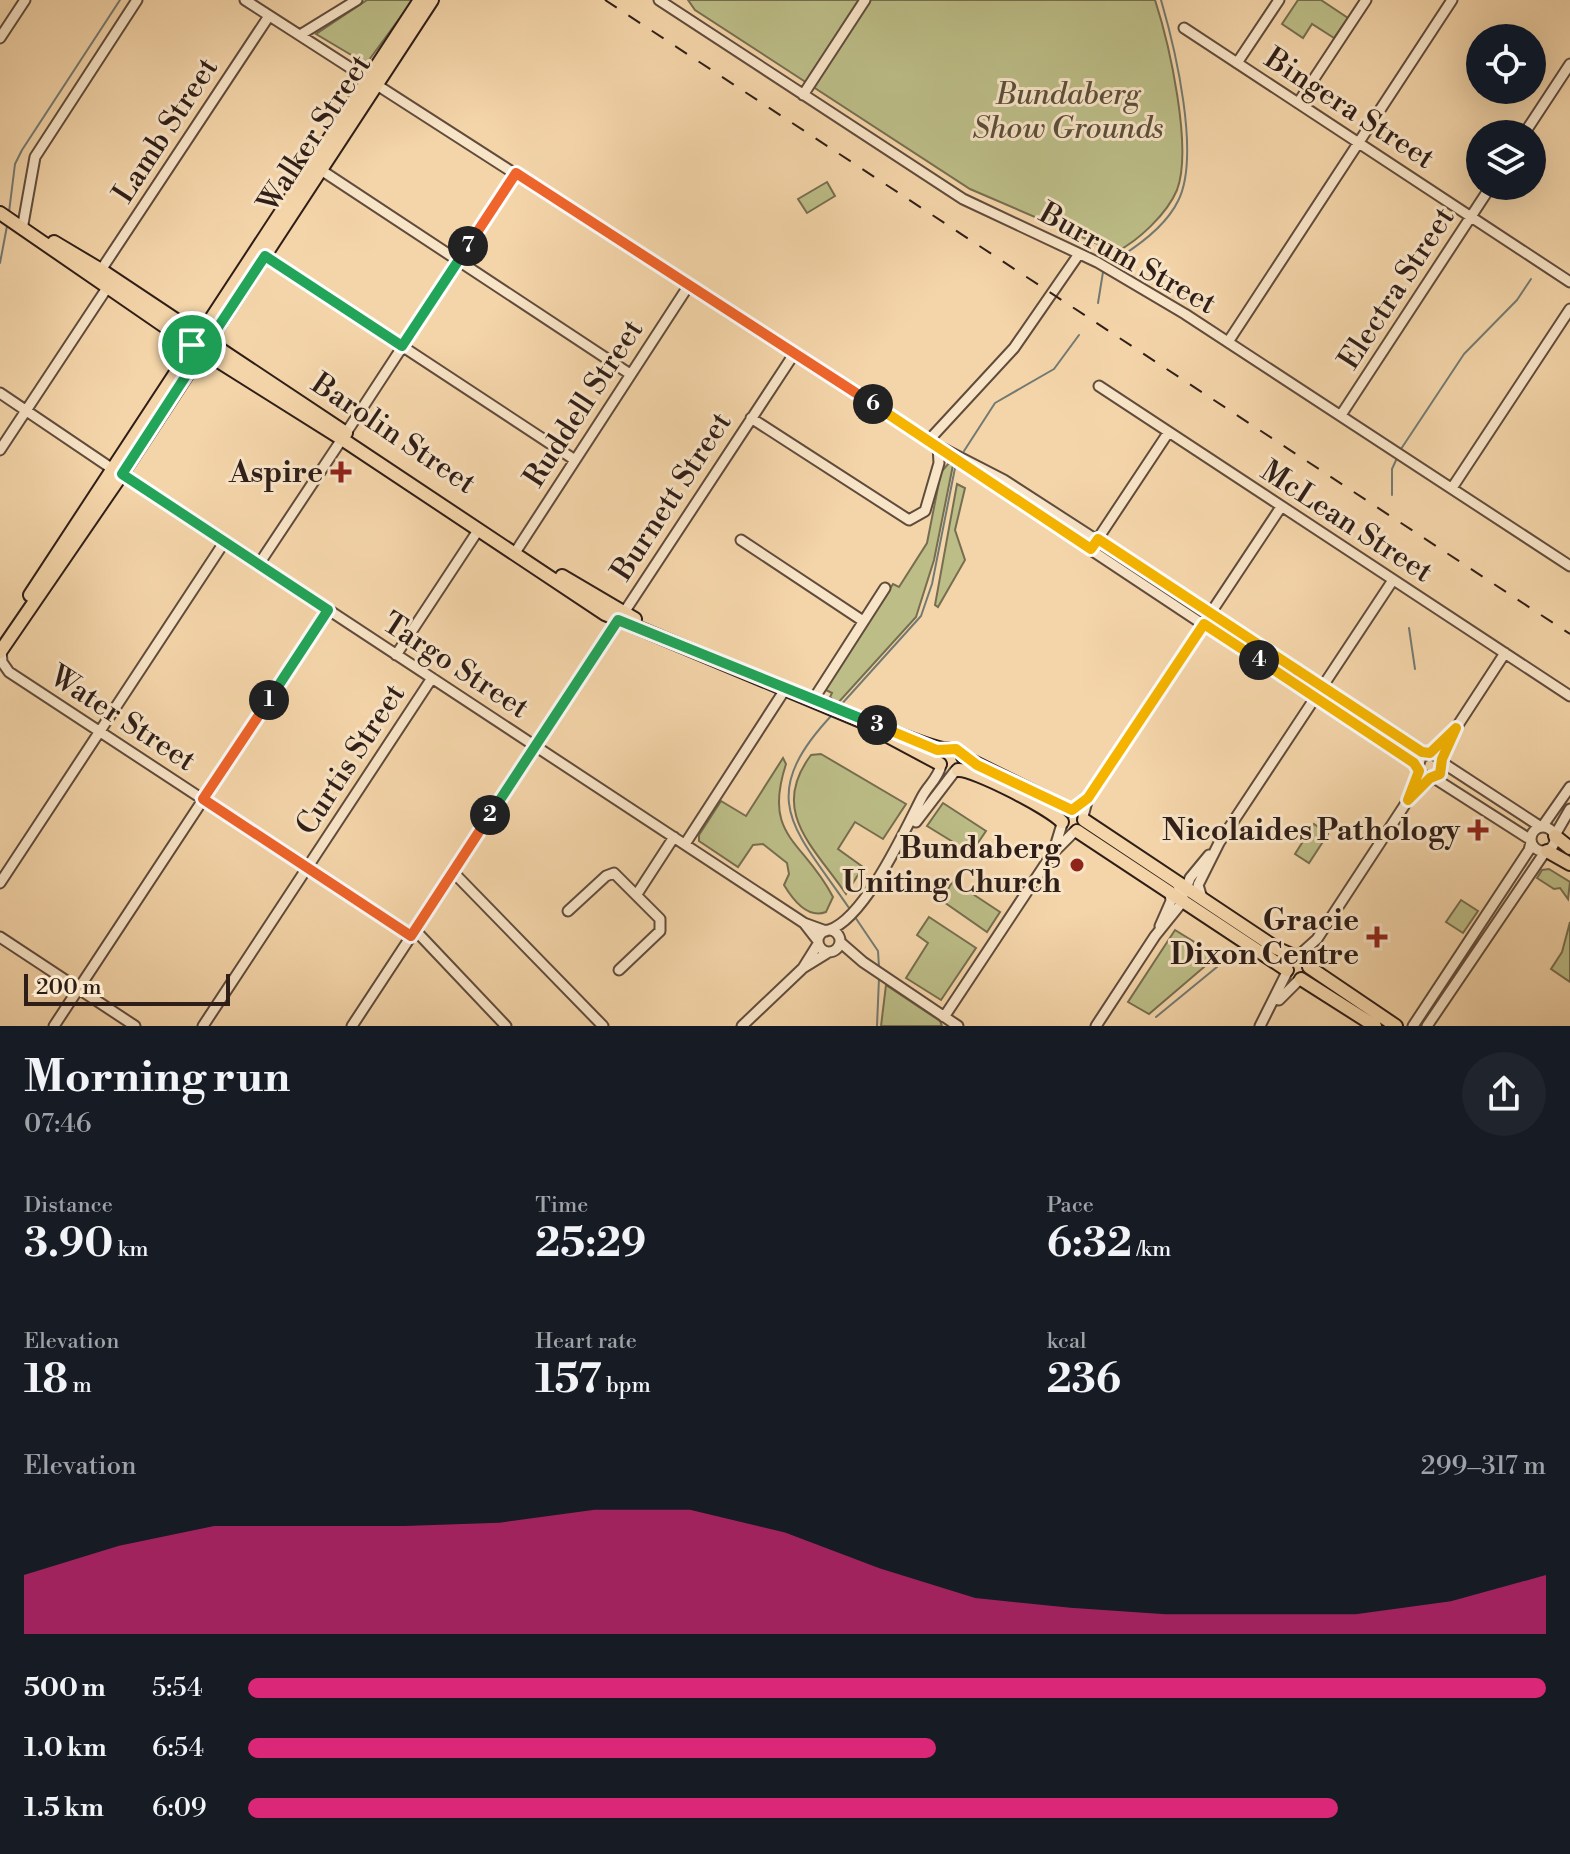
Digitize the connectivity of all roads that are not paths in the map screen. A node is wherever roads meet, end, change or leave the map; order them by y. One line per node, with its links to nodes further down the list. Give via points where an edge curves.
1 (25, 0): 17 (street)
2 (137, 0): 28 (street, via 35,157)
3 (245, 0): 14 (street)
4 (357, 0): 16 (street)
5 (420, 0): 20 (main road, Walker Street)
6 (432, 0): 20 (main road, Walker Street)
7 (659, 0): 13 (street, Burrum Street)
8 (679, 0): 13 (street)
9 (865, 0): 21 (street)
10 (1279, 0): 18 (street)
11 (1366, 0): 22 (street)
12 (1452, 0): 24 (street)
13 (676, 12): 21 (street, Burrum Street)
14 (269, 16): 16 (street); 34 (street, Lamb Street)
15 (1184, 28): 18 (street, Bingera Street)
16 (300, 35): 20 (street)
17 (0, 38)
18 (1237, 63): 22 (street, Bingera Street)
19 (1570, 64): 23 (street)
20 (372, 80): 25 (main road, Walker Street); 26 (street); 40 (main road, Walker Street)
21 (803, 95): 31 (street, Burrum Street, via 963,199)
22 (1298, 103): 24 (street, Bingera Street)
23 (1533, 120)
24 (1359, 143): 29 (street, Bingera Street); 39 (street)
25 (321, 170): 32 (main road, Walker Street); 33 (street)
26 (516, 173): 33 (street); 36 (street)
27 (1482, 200): 29 (street, Electra Street)
28 (9, 216): 30 (main road, Barolin Street); 37 (main road, Barolin Street)
29 (1471, 216): 35 (street, Bingera Street); 47 (street, Electra Street)
30 (69, 252): 34 (main road, Barolin Street); 37 (main road)
31 (1079, 254): 39 (street, Burrum Street); 51 (street, via 1014,348)
32 (265, 256): 40 (main road, Walker Street); 41 (street)
33 (459, 261): 41 (street); 43 (street)
34 (101, 270): 40 (main road, Barolin Street)
35 (1570, 282)
36 (689, 285): 42 (street); 43 (street, Ruddell Street)
37 (107, 288): 40 (main road, Barolin Street); 46 (street)
38 (1570, 309): 56 (street)
39 (1228, 342): 47 (street, Burrum Street)
40 (201, 343): 50 (main road, Barolin Street); 55 (main road, Walker Street); 55 (main road, Walker Street, via 153,427)
41 (402, 346): 50 (street); 54 (street)
42 (794, 354): 48 (street, Burnett Street); 51 (street)
43 (630, 374): 54 (street, Ruddell Street)
44 (1099, 386): 49 (street, McLean Street)
45 (0, 393): 46 (street, Targo Street)
46 (27, 411): 53 (street); 55 (street, Targo Street)
47 (1341, 415): 56 (street, Burrum Street)
48 (751, 418): 52 (street, via 909,520 925,511); 70 (street, Burnett Street)
49 (1168, 433): 57 (street, McLean Street); 59 (street)
50 (344, 436): 58 (main road, Barolin Street); 62 (main road, Barolin Street); 65 (street)
51 (929, 440): 52 (street)
52 (939, 447): 59 (street); 63 (street)
53 (0, 450)
54 (575, 460): 62 (street, Ruddell Street)
55 (117, 471): 61 (street, Targo Street); 73 (main road, Walker Street); 73 (main road, Walker Street, via 84,509)
56 (1452, 488): 64 (street, Burrum Street)
57 (1281, 507): 66 (street, McLean Street); 69 (street)
58 (479, 529): 70 (main road, Barolin Street); 75 (street)
59 (1098, 539): 63 (street); 69 (street)
60 (741, 540): 71 (street)
61 (225, 541): 65 (street, Targo Street); 85 (street)
62 (518, 548): 70 (main road, Barolin Street)
63 (1091, 549): 72 (street)
64 (1568, 561)
65 (259, 564): 68 (street, Targo Street)
66 (1393, 580): 74 (street, McLean Street); 78 (street)
67 (885, 588): 71 (street)
68 (328, 610): 75 (street, Targo Street); 95 (street)
69 (1211, 613): 72 (street); 78 (street)
70 (620, 616): 79 (main road, Barolin Street); 86 (street, Burnett Street)
71 (863, 621): 82 (street)
72 (1204, 624): 81 (street); 98 (street)
73 (0, 648): 76 (street, Water Street)
74 (1505, 653): 80 (street, McLean Street); 84 (street)
75 (396, 655): 77 (street, Targo Street)
76 (5, 671): 85 (street, Water Street)
77 (432, 678): 86 (street, Targo Street); 111 (street, Curtis Street)
78 (1322, 687): 81 (street); 88 (street)
79 (786, 688): 82 (main road, Barolin Street); 106 (street)
80 (1570, 696)
81 (1315, 697): 92 (street); 105 (street)
82 (818, 702): 83 (main road, Barolin Street)
83 (861, 721): 87 (main road, Barolin Street, via 888,727 934,749); 90 (main road, Barolin Street)
84 (1456, 728): 88 (street); 89 (street)
85 (100, 731): 95 (street, Water Street); 114 (street)
86 (535, 746): 103 (street, Targo Street); 113 (street, Burnett Street)
87 (948, 749): 90 (main road); 91 (main road, Barolin Street, via 956,749)
88 (1428, 753): 89 (street); 92 (street)
89 (1442, 761): 93 (street, via 1440,774); 100 (street)
90 (941, 764): 91 (main road, Barolin Street); 101 (street)
91 (959, 766): 98 (main road); 99 (main road, via 1036,803); 101 (street)
92 (1418, 769): 93 (street); 96 (street)
93 (1432, 778): 96 (street); 104 (street)
94 (1570, 787): 100 (street)
95 (203, 799): 111 (street, Water Street); 137 (street)
96 (1408, 800): 124 (street)
97 (1570, 809): 102 (street)
98 (1077, 820): 99 (main road); 109 (street); 116 (main road)
99 (1062, 823): 109 (street)
100 (1542, 827): 102 (street); 104 (street, via 1532,833)
101 (907, 829): 118 (street)
102 (1555, 836): 107 (main road); 108 (street, via 1555,844)
103 (674, 837): 106 (street, Targo Street); 115 (street)
104 (1531, 841): 108 (street); 112 (street)
105 (1219, 843): 116 (street); 116 (street, via 1198,885)
106 (685, 844): 119 (street, Targo Street)
107 (1570, 848)
108 (1546, 851): 110 (main road); 112 (street)
109 (1052, 854): 139 (street)
110 (1570, 864)
111 (307, 868): 121 (street, Water Street); 142 (street, Curtis Street)
112 (1523, 870): 128 (street); 131 (street)
113 (453, 872): 121 (street, Burnett Street); 145 (street)
114 (0, 883)
115 (637, 894): 117 (street, via 611,873); 134 (street, via 660,919 661,928)
116 (1185, 894): 122 (street); 122 (street, via 1171,901); 129 (main road); 135 (main road)
117 (568, 911)
118 (847, 919): 120 (street); 125 (street)
119 (804, 923): 120 (street, Targo Street); 126 (street, Targo Street)
120 (827, 931): 125 (street, Targo Street); 126 (street)
121 (413, 933): 143 (street, Burnett Street); 144 (street, Water Street)
122 (1155, 936): 148 (street)
123 (0, 937): 137 (street)
124 (1317, 939): 129 (street); 132 (street)
125 (840, 940): 127 (street); 130 (street)
126 (818, 942): 127 (street, Targo Street); 133 (street)
127 (830, 952): 130 (street); 133 (street)
128 (1459, 956): 131 (street); 152 (street)
129 (1296, 957): 132 (main road); 135 (main road)
130 (864, 963): 139 (street)
131 (1468, 963): 153 (street)
132 (1309, 966): 136 (main road); 151 (main road)
133 (803, 968): 146 (street)
134 (619, 970)
135 (1287, 971): 136 (main road); 138 (street)
136 (1300, 979): 138 (street); 150 (main road)
137 (79, 989): 140 (street); 141 (street)
138 (1271, 1009): 149 (street)
139 (944, 1017): 147 (street)
140 (54, 1026)
141 (135, 1026)
142 (203, 1026)
143 (352, 1026)
144 (506, 1026)
145 (603, 1026)
146 (742, 1026)
147 (958, 1026)
148 (1096, 1026)
149 (1260, 1026)
150 (1375, 1026)
151 (1396, 1026)
152 (1413, 1026)
153 (1427, 1026)

